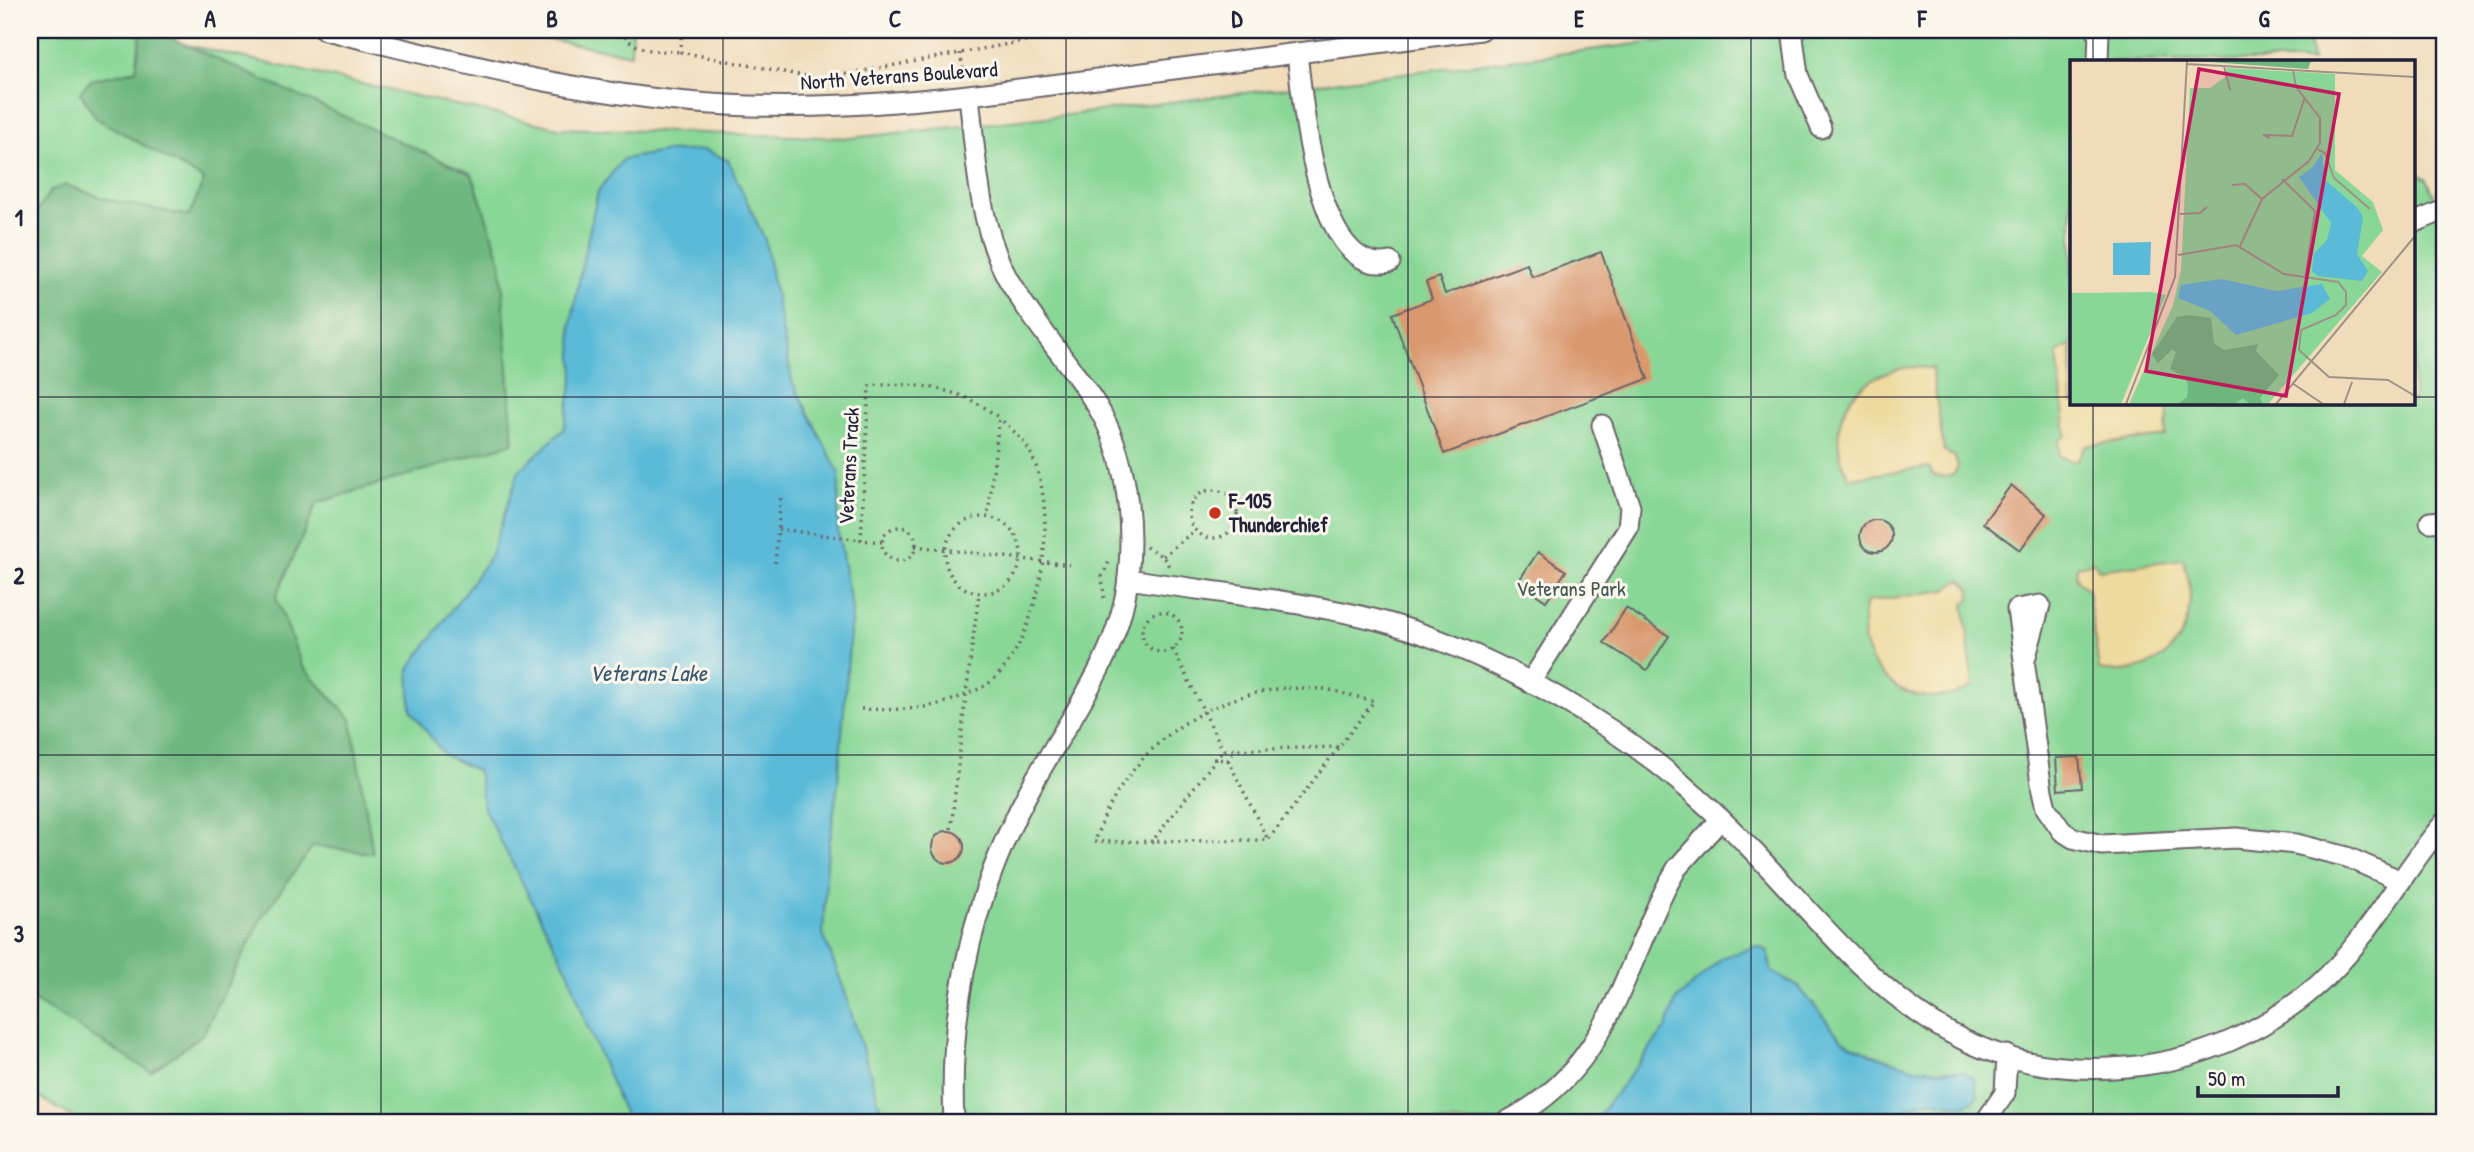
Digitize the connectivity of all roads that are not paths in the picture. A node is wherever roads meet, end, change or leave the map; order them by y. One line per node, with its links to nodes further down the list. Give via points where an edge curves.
1 (325, 30): 7 (street, North Veterans Boulevard, via 572,87 673,101 788,106)
2 (1481, 30): 5 (street, North Veterans Boulevard)
3 (1792, 30): 8 (street, via 1798,75)
4 (2099, 30): 6 (street)
5 (1297, 53): 7 (street, North Veterans Boulevard); 11 (street, via 1312,158 1328,211 1349,249 1361,260)
6 (2098, 60)
7 (969, 96): 13 (street, via 985,212 999,258 1016,291 1098,409 1118,457 1129,526)
8 (1821, 128)
9 (2444, 210): 10 (street)
10 (2414, 223)
11 (1390, 262)
12 (1602, 425): 15 (street, via 1630,507 1628,527)
13 (1128, 579): 15 (street, via 1364,617 1437,641); 20 (street, via 1113,638 1097,674 1019,809 983,895 965,963 953,1040)
14 (2025, 660): 18 (street, via 2046,808 2052,821 2073,838 2123,846 2202,839 2270,840 2336,854)
15 (1530, 683): 16 (street, via 1610,729)
16 (1721, 819): 19 (street, via 1901,1003 1952,1035); 21 (street, via 1677,868 1598,1040 1552,1094)
17 (2444, 823): 18 (street)
18 (2401, 881): 19 (street, via 2341,962 2319,984 2281,1013 2228,1043 2180,1058 2112,1068 2054,1065)
19 (2007, 1055): 22 (street, via 2006,1093)
20 (954, 1122)
21 (1505, 1122)
22 (1985, 1122)

